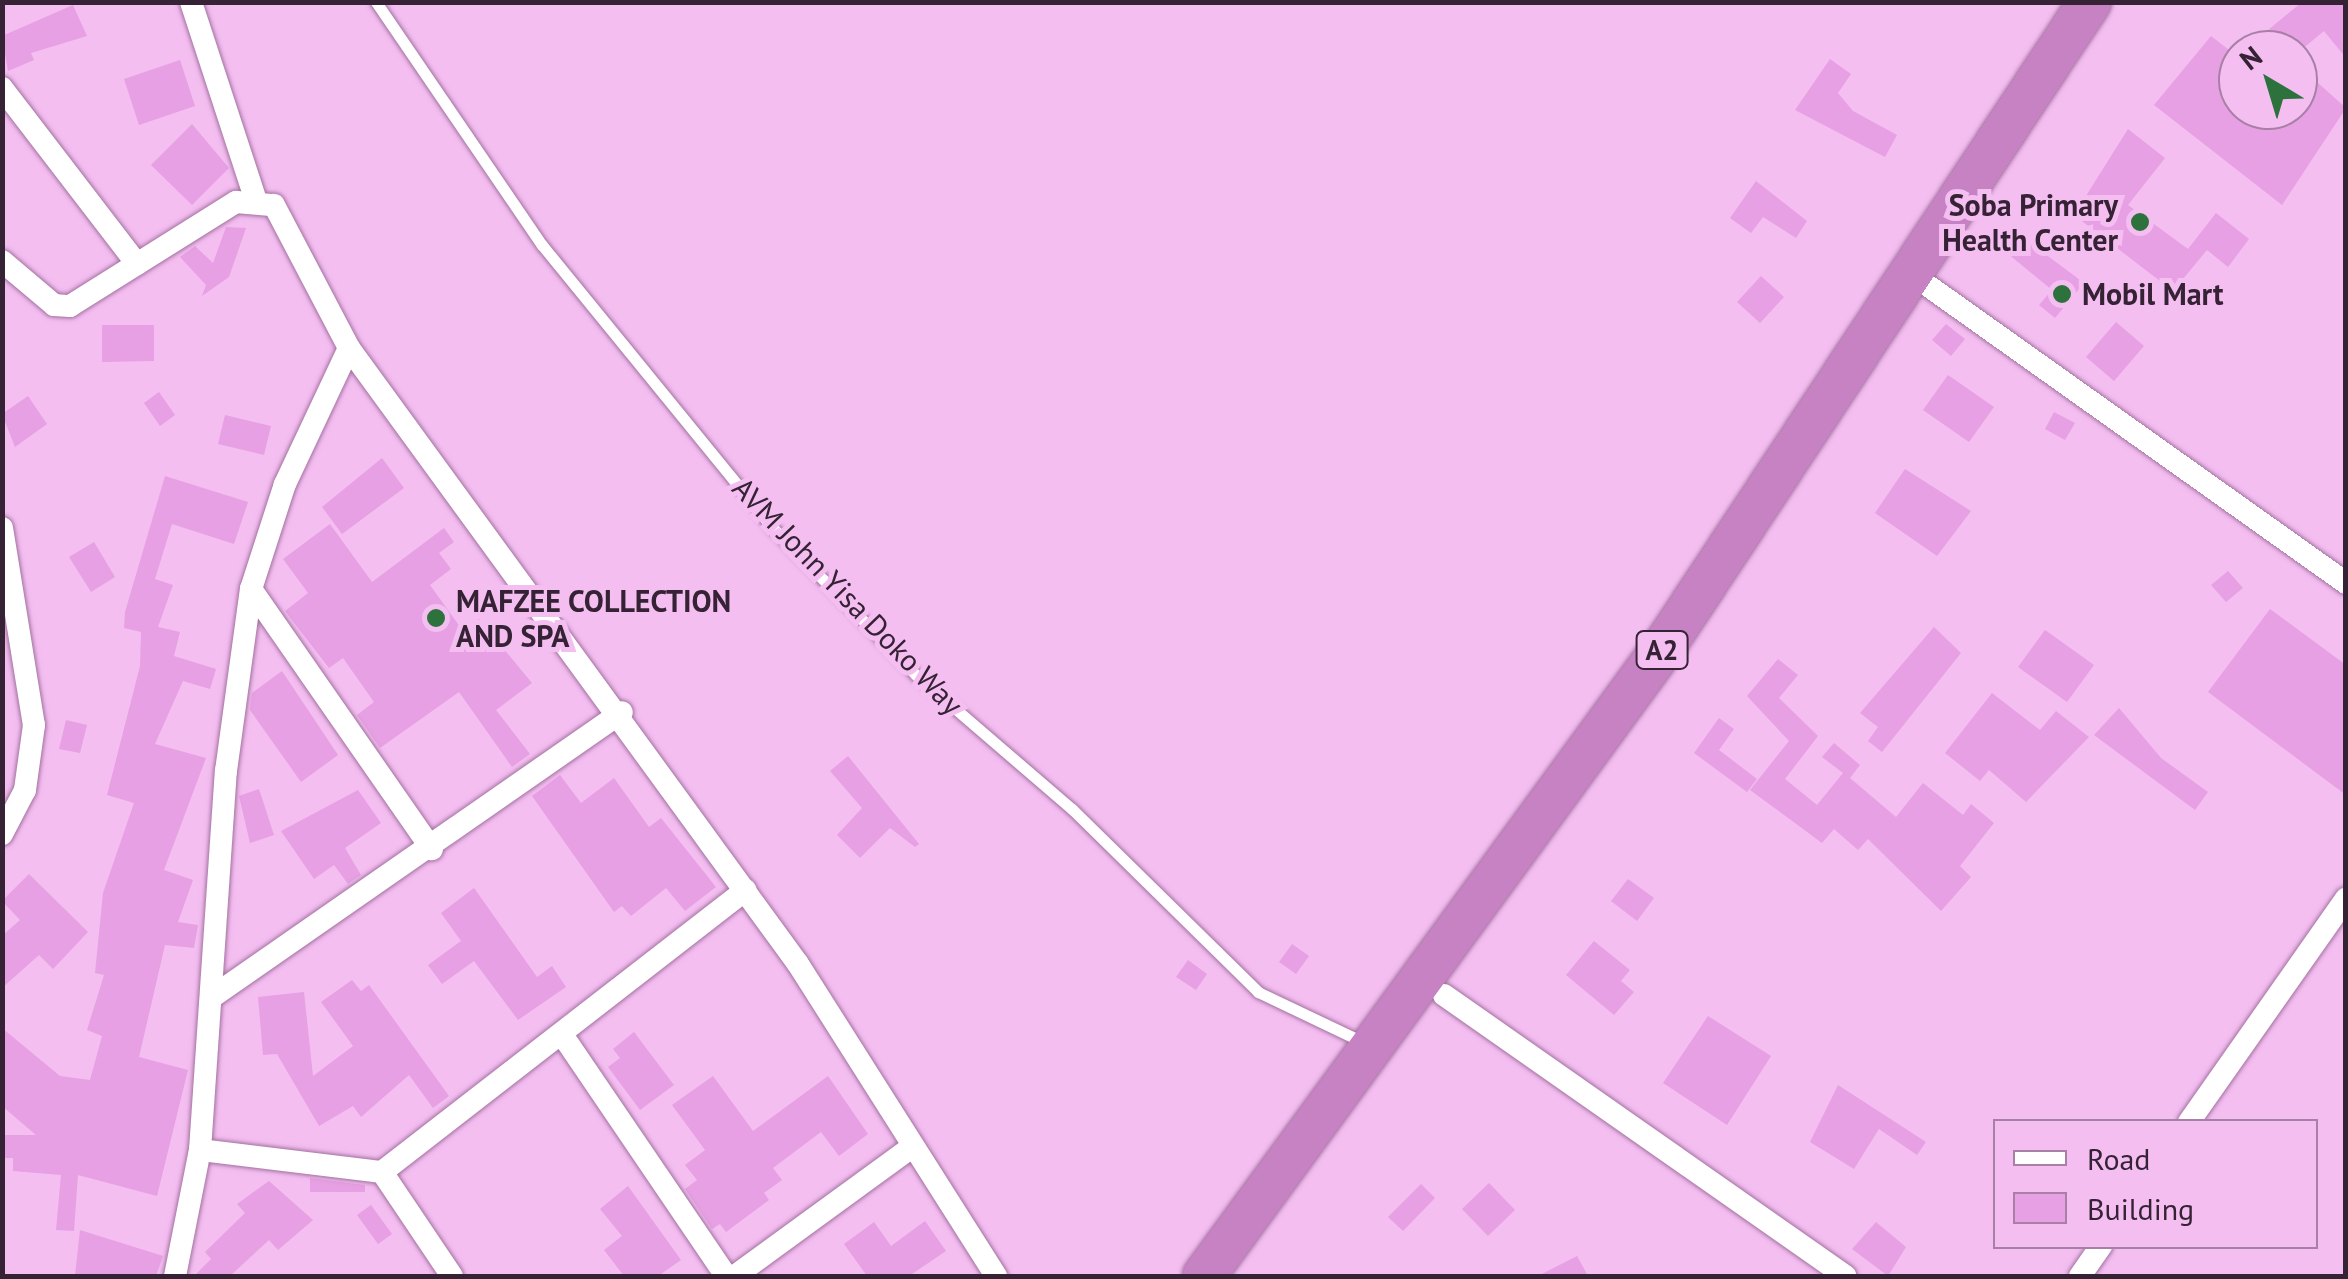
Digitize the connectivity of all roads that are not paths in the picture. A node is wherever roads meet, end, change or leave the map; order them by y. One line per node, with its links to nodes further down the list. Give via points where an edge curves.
1 (191, 2): 6 (street)
2 (376, 2): 22 (lane, AVM John Yisa Doko Way, via 542,245 774,529 916,675 1072,809 1258,992)
3 (2090, 2): 22 (highway, A2, via 1663,648)
4 (2116, 2): 9 (highway, A2)
5 (2, 88): 8 (street)
6 (254, 198): 8 (street); 10 (street, via 274,205)
7 (2, 262): 8 (street, via 54,305 70,306)
8 (137, 264)
9 (1927, 285): 12 (street); 19 (highway, A2)
10 (350, 348): 13 (street, via 285,484); 14 (street)
11 (2, 528): 15 (street, via 34,724 25,790)
12 (2346, 584)
13 (251, 589): 16 (street); 20 (street, via 226,771)
14 (622, 712): 16 (street); 17 (street)
15 (2, 834)
16 (432, 849): 20 (street)
17 (746, 890): 21 (street); 24 (street)
18 (2346, 899): 23 (street)
19 (1444, 995): 34 (highway, A2); 35 (street)
20 (212, 997): 25 (street)
21 (563, 1036): 26 (street); 30 (street)
22 (1376, 1048): 33 (highway, A2)
23 (2191, 1119)
24 (913, 1146): 31 (street); 32 (street)
25 (200, 1150): 26 (street); 28 (street)
26 (382, 1172): 29 (street)
27 (2099, 1249): 36 (street)
28 (174, 1276)
29 (452, 1276)
30 (726, 1276)
31 (735, 1276)
32 (996, 1276)
33 (1204, 1276)
34 (1234, 1276)
35 (1846, 1276)
36 (2080, 1276)

